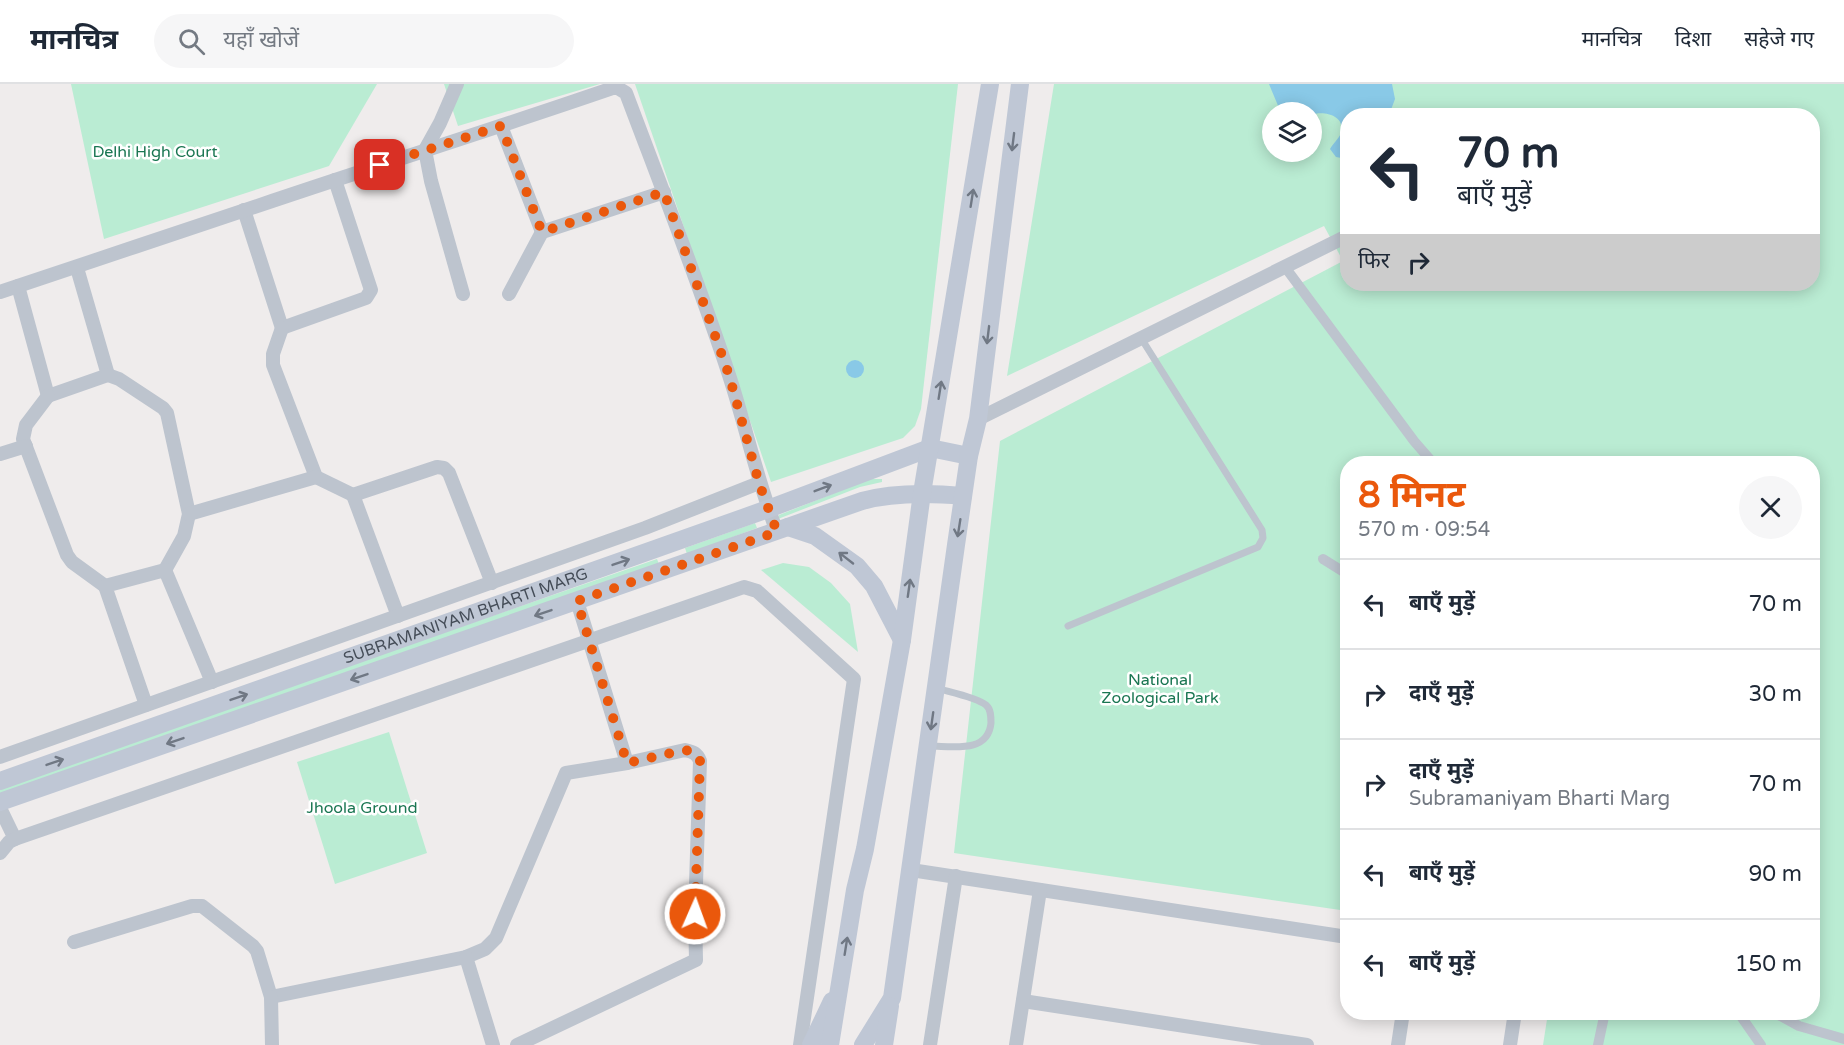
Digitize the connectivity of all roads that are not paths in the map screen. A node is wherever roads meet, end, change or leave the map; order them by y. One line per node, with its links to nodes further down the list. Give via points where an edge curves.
1 (458, 84): 5 (street)
2 (990, 84): 23 (main road, one-way to 2)
3 (1020, 84): 21 (main road, one-way to 21)
4 (501, 126): 5 (street); 7 (street, via 618,87 626,93); 9 (street)
5 (425, 150): 6 (street); 15 (street)
6 (335, 180): 8 (street); 17 (street, via 371,290 366,298)
7 (664, 192): 9 (street); 28 (street, via 729,375)
8 (244, 210): 12 (street); 17 (street)
9 (542, 232): 16 (street)
10 (1340, 240): 11 (street)
11 (1285, 267): 18 (street); 26 (street)
12 (77, 268): 13 (street); 19 (street)
13 (18, 286): 14 (street); 20 (street)
14 (0, 292)
15 (462, 294)
16 (509, 294)
17 (282, 328): 27 (street, via 273,365)
18 (1141, 338): 21 (street); 42 (lane, via 1262,530 1263,538 1258,548)
19 (108, 375): 20 (street); 33 (street, via 167,413)
20 (48, 396): 22 (street, via 26,425)
21 (978, 419): 25 (main road)
22 (26, 446): 24 (street); 39 (street, via 67,555)
23 (930, 448): 25 (main road); 29 (main road); 32 (main road, SUBRAMANIYAM BHARTI MARG, one-way to 23)
24 (0, 454)
25 (969, 456): 31 (main road)
26 (1427, 456)
27 (316, 477): 30 (street); 33 (street)
28 (759, 483): 32 (street); 38 (street)
29 (922, 493): 31 (main road, SUBRAMANIYAM BHARTI MARG); 34 (main road, SUBRAMANIYAM BHARTI MARG, via 880,496); 43 (main road, one-way to 29)
30 (353, 495): 38 (street, via 444,468); 41 (street)
31 (963, 496): 46 (main road, one-way to 46)
32 (768, 509): 34 (street); 51 (main road, SUBRAMANIYAM BHARTI MARG, one-way to 32)
33 (189, 514): 36 (street, via 184,536)
34 (783, 529): 40 (main road, SUBRAMANIYAM BHARTI MARG); 43 (main road, one-way to 34, via 874,586 857,566 815,536)
35 (1323, 559): 37 (street)
36 (165, 570): 39 (street); 45 (street)
37 (1340, 570)
38 (492, 583): 41 (street)
39 (105, 586): 47 (street)
40 (577, 601): 44 (street); 52 (main road, SUBRAMANIYAM BHARTI MARG, one-way to 52)
41 (398, 616): 45 (street)
42 (1068, 626)
43 (902, 640): 62 (main road, one-way to 43)
44 (589, 641): 50 (street); 54 (street); 75 (street, via 744,587 757,591 854,679)
45 (212, 682): 47 (street)
46 (936, 688): 48 (main road, one-way to 48); 48 (lane, via 985,704 991,722 986,738 978,744)
47 (146, 705): 49 (street)
48 (928, 746): 56 (main road)
49 (0, 757)
50 (627, 763): 61 (street, via 566,773 496,938); 74 (street, via 685,750 698,755 696,960)
51 (0, 781)
52 (0, 802)
53 (0, 808): 54 (street)
54 (15, 839): 55 (street)
55 (0, 853)
56 (911, 870): 57 (street); 64 (main road)
57 (956, 876): 58 (street); 80 (street)
58 (1040, 890): 59 (street); 65 (street)
59 (1340, 936)
60 (74, 942): 63 (street, via 202,906 253,946)
61 (466, 957): 63 (street); 73 (street)
62 (840, 985): 76 (main road); 77 (main road)
63 (271, 998): 72 (street)
64 (892, 998): 78 (main road); 79 (main road)
65 (1023, 1001): 81 (street); 82 (street)
66 (1402, 1020): 83 (street)
67 (1514, 1020): 84 (street)
68 (1603, 1020): 85 (street)
69 (1744, 1020): 86 (street)
70 (1788, 1020): 71 (street)
71 (1844, 1039)
72 (272, 1045)
73 (493, 1045)
74 (517, 1045)
75 (800, 1045)
76 (810, 1045)
77 (831, 1045)
78 (863, 1045)
79 (884, 1045)
80 (930, 1045)
81 (1016, 1045)
82 (1303, 1045)
83 (1398, 1045)
84 (1510, 1045)
85 (1598, 1045)
86 (1761, 1045)

